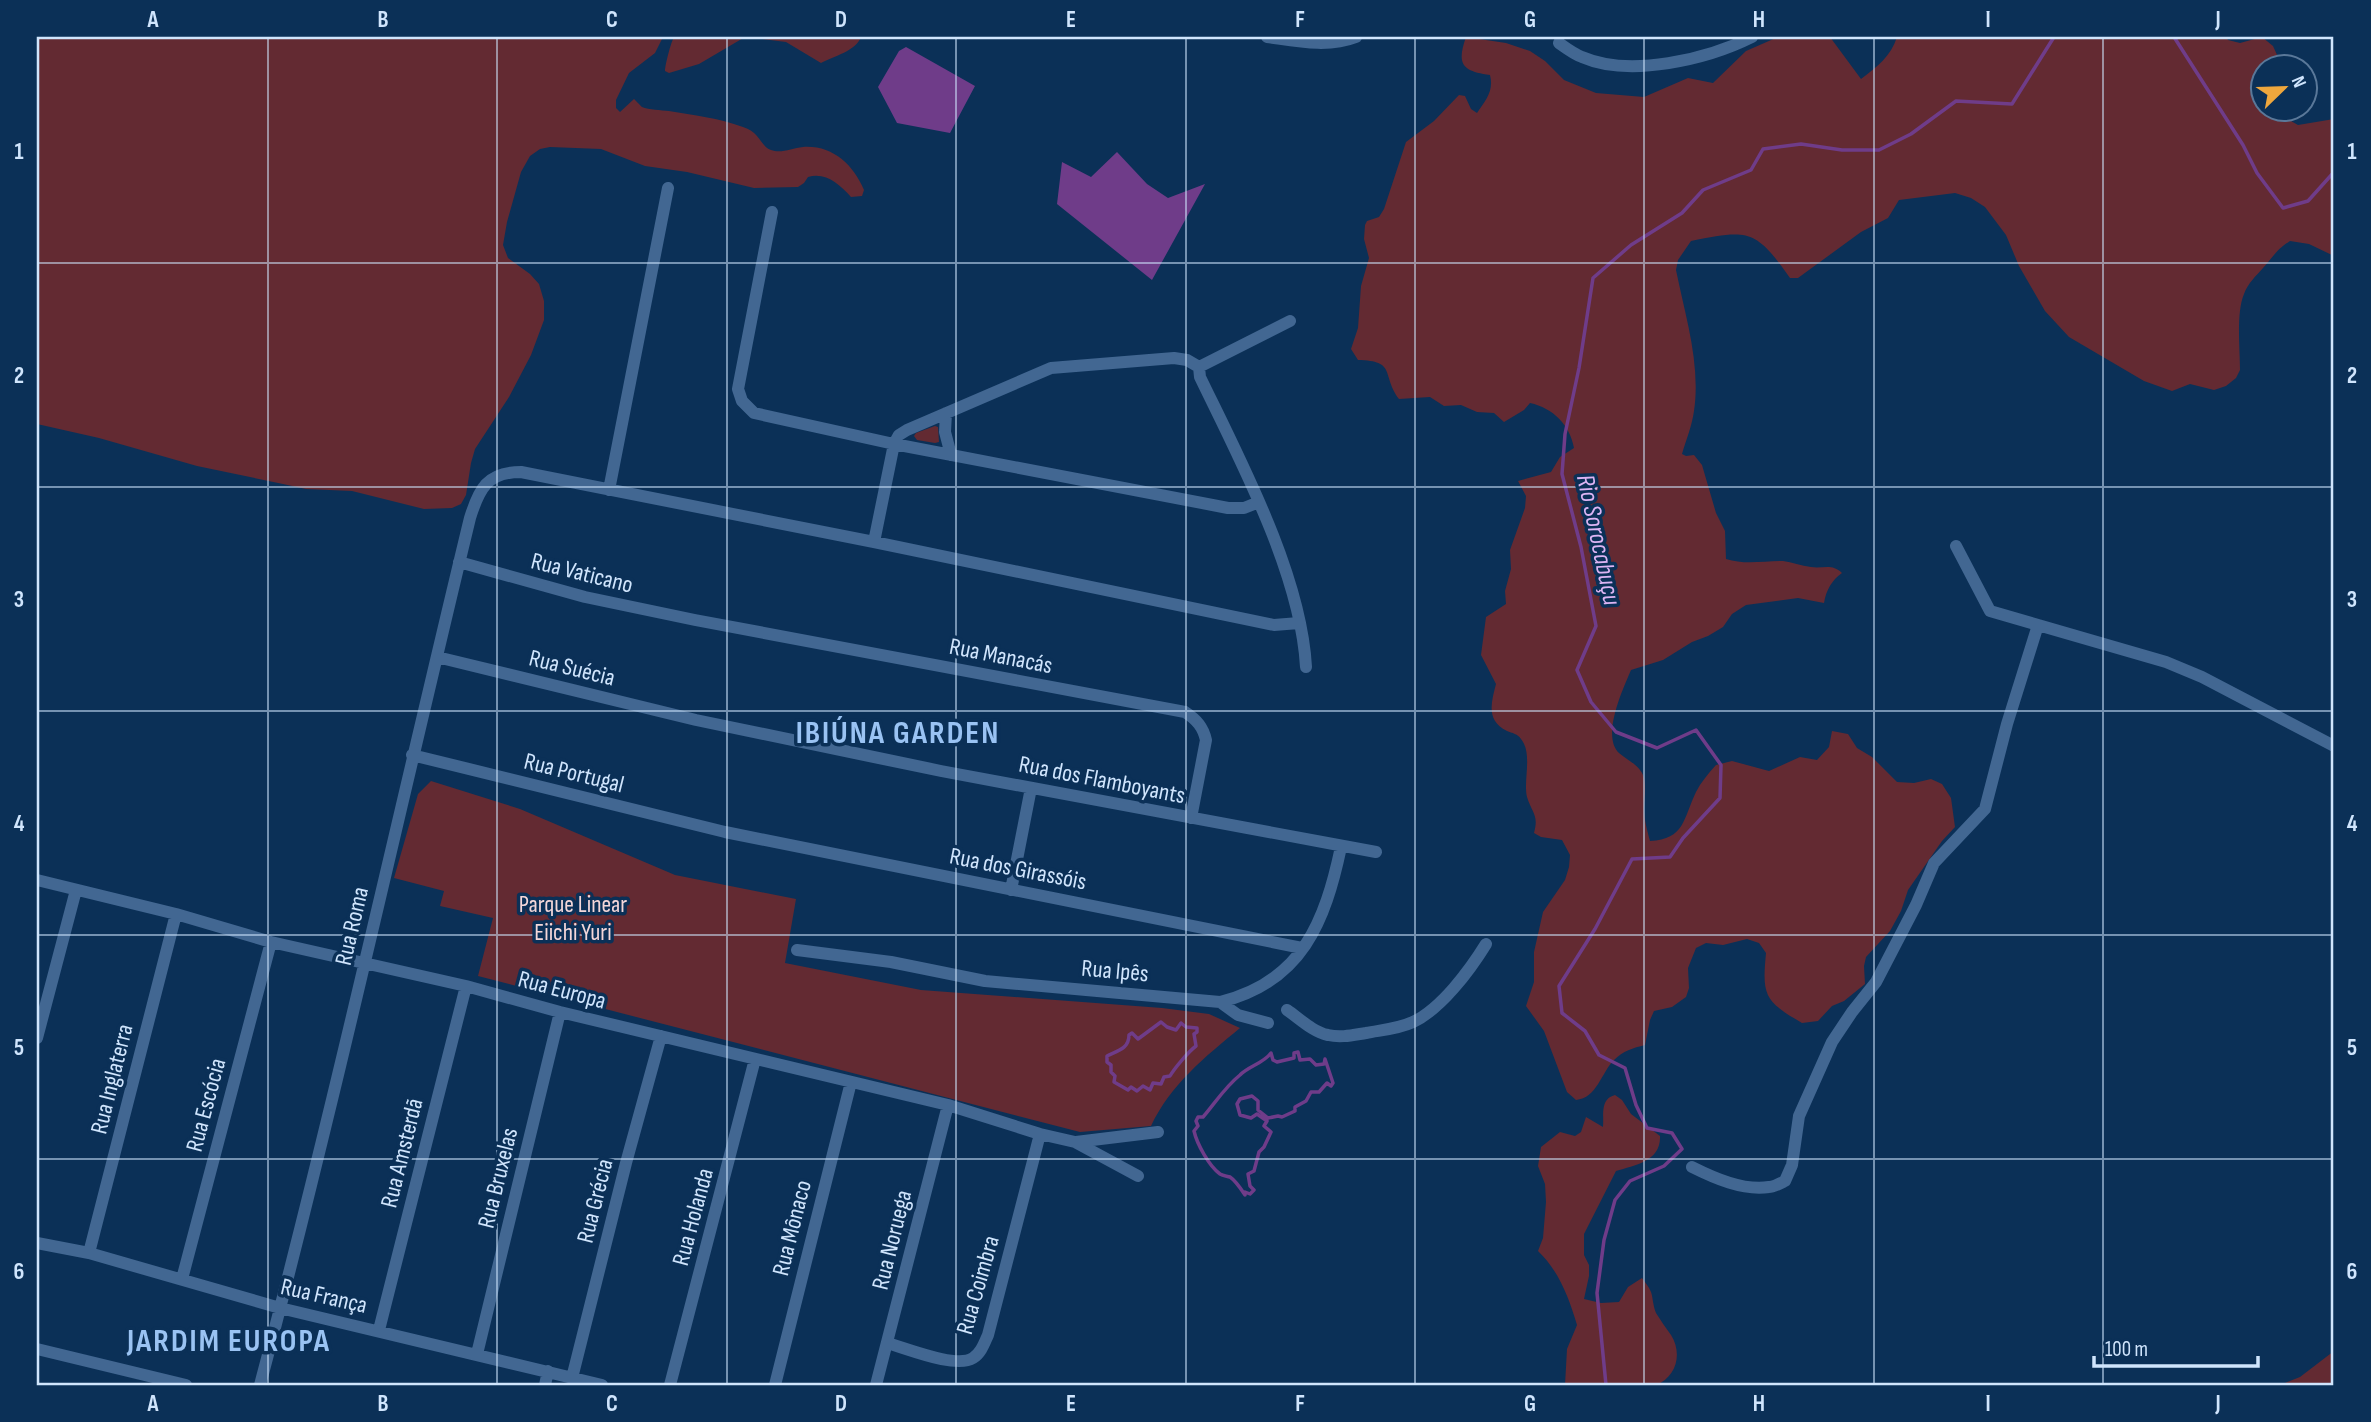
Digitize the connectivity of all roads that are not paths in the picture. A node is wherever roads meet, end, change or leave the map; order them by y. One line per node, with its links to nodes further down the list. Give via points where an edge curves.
1 (1267, 37): 2 (street, via 1310,43)
2 (1356, 37)
3 (1752, 37): 4 (street, via 1691,59 1647,64 1601,63)
4 (1559, 43)
5 (668, 188): 12 (street)
6 (772, 212): 10 (street, via 738,389 742,401 759,415)
7 (1290, 321): 8 (street)
8 (1199, 367): 9 (street, via 1174,358 1051,368); 13 (street)
9 (946, 413): 10 (street, via 907,430); 11 (street)
10 (894, 444): 11 (street); 14 (street)
11 (951, 455): 13 (street, via 1228,508)
12 (609, 490): 14 (street); 16 (street, Rua Roma, via 521,472 491,480 478,494)
13 (1259, 502): 18 (street)
14 (874, 542): 18 (street, via 1274,625)
15 (1956, 546): 19 (street, via 1990,611)
16 (459, 562): 17 (street, Rua Vaticano, via 585,597); 20 (street, Rua Roma)
17 (695, 620): 26 (street, Rua Manacás, via 1185,712 1203,729 1206,740)
18 (1299, 623): 21 (street)
19 (2038, 625): 23 (street, via 2202,677); 52 (street, via 1985,809 1934,863 1875,982 1832,1042 1799,1116 1792,1166 1785,1181 1769,1187 1743,1185)
20 (437, 657): 22 (street, Rua Suécia); 24 (street, Rua Roma)
21 (1306, 667)
22 (696, 720): 25 (street, Rua dos Flamboyants)
23 (2334, 746)
24 (412, 755): 27 (street, Rua Portugal); 38 (street, Rua Roma)
25 (1031, 788): 26 (street, Rua dos Flamboyants); 32 (street)
26 (1191, 818): 28 (street, Rua dos Flamboyants)
27 (725, 832): 32 (street, Rua dos Girassóis)
28 (1341, 847): 29 (street, Rua dos Flamboyants); 36 (street, Rua Ipês, via 1324,913)
29 (1376, 852)
30 (37, 880): 31 (street, Rua Europa)
31 (76, 890): 33 (street, Rua Europa); 45 (street)
32 (1011, 890): 36 (street, Rua dos Girassóis)
33 (176, 914): 34 (street, Rua Europa); 55 (street, Rua Inglaterra)
34 (271, 942): 38 (street, Rua Europa); 56 (street, Rua Escócia)
35 (1486, 944): 41 (street, via 1432,1009 1403,1026 1327,1035)
36 (1302, 948): 40 (street, Rua Ipês, via 1263,988)
37 (797, 950): 40 (street, Rua Ipês, via 985,981)
38 (366, 963): 39 (street, Rua Europa); 57 (street, Rua Roma)
39 (466, 986): 42 (street, Rua Europa); 58 (street, Rua Amsterdã)
40 (1220, 1002): 43 (street, via 1238,1015)
41 (1287, 1010)
42 (560, 1012): 44 (street, Rua Europa); 61 (street, Rua Bruxelas)
43 (1268, 1023)
44 (661, 1036): 46 (street, Rua Europa); 63 (street, Rua Grécia)
45 (37, 1038)
46 (755, 1059): 47 (street, Rua Europa); 68 (street, Rua Holanda)
47 (851, 1082): 48 (street, Rua Europa); 69 (street, Rua Mônaco)
48 (948, 1105): 50 (street, Rua Europa); 59 (street, Rua Noruega)
49 (1158, 1132): 51 (street, Rua Europa)
50 (1040, 1134): 51 (street, Rua Europa); 59 (street, Rua Coimbra, via 982,1350 966,1361 953,1362)
51 (1075, 1142): 53 (street, Rua Europa)
52 (1692, 1167)
53 (1138, 1177)
54 (37, 1242): 55 (street, Rua França)
55 (89, 1253): 56 (street, Rua França)
56 (182, 1279): 57 (street, Rua França)
57 (280, 1308): 58 (street, Rua França); 65 (street, Rua Roma)
58 (379, 1331): 61 (street, Rua França)
59 (887, 1343): 70 (street, Rua Noruega)
60 (37, 1349): 64 (street)
61 (477, 1354): 62 (street, Rua França)
62 (548, 1371): 63 (street, Rua França); 66 (street)
63 (572, 1377): 67 (street, Rua França)
64 (186, 1385)
65 (260, 1385)
66 (545, 1385)
67 (602, 1385)
68 (670, 1385)
69 (775, 1385)
70 (876, 1385)

